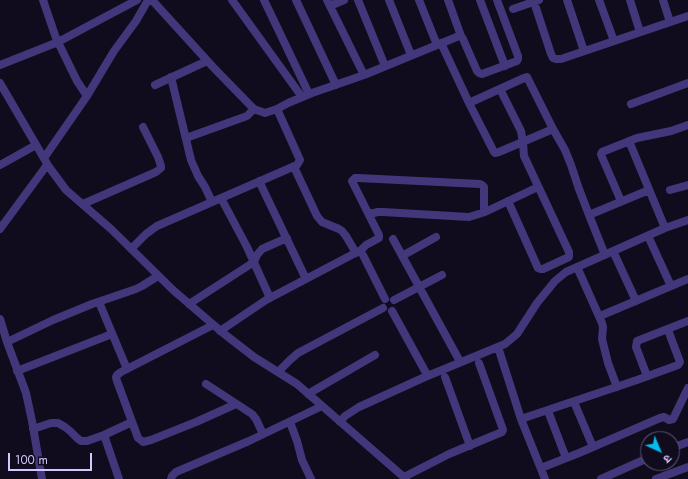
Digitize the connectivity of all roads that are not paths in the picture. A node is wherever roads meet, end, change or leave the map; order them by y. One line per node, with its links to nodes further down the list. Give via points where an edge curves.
1 (43, 0): 27 (street)
2 (137, 0): 27 (street)
3 (148, 0): 42 (street)
4 (152, 0): 31 (street)
5 (232, 0): 43 (street)
6 (264, 0): 43 (street)
7 (296, 0): 40 (street)
8 (344, 0): 20 (street)
9 (358, 0): 33 (street)
10 (389, 0): 30 (street)
11 (419, 0): 28 (street)
12 (448, 0): 25 (street)
13 (480, 0): 34 (street)
14 (497, 0): 34 (street, via 518,59)
15 (567, 0): 29 (street)
16 (599, 0): 26 (street)
17 (630, 0): 24 (street)
18 (663, 0): 23 (street)
19 (537, 1): 21 (street); 29 (street, via 553,58 561,59)
20 (329, 3): 35 (street)
21 (513, 9)
22 (688, 16): 23 (street)
23 (670, 22): 24 (street)
24 (640, 32): 26 (street)
25 (461, 36): 28 (street); 34 (street, via 479,74)
26 (614, 41): 29 (street)
27 (58, 42): 32 (street); 42 (street)
28 (439, 44): 30 (street); 44 (street)
29 (584, 51)
30 (411, 55): 33 (street)
31 (207, 61): 36 (street); 46 (street)
32 (0, 65)
33 (385, 66): 35 (street)
34 (505, 66)
35 (364, 75): 40 (street)
36 (171, 77): 39 (street); 51 (street)
37 (0, 83): 54 (street)
38 (688, 83): 45 (street)
39 (155, 85)
40 (336, 85): 43 (street)
41 (500, 89): 44 (street); 50 (street, via 527,78); 53 (street, via 521,131)
42 (86, 96): 55 (street)
43 (306, 96): 47 (street)
44 (469, 103): 53 (street, via 494,152)
45 (631, 104)
46 (254, 109): 47 (street, via 265,113); 51 (street, via 247,116)
47 (277, 109): 57 (street, via 300,160)
48 (688, 126): 52 (street)
49 (143, 127): 67 (street, via 161,168)
50 (553, 129): 53 (street); 70 (street, via 565,150)
51 (186, 138): 66 (street, via 191,160)
52 (628, 141): 61 (street); 65 (street, via 601,154)
53 (523, 142): 60 (street, via 524,156)
54 (36, 145): 55 (street); 56 (street)
55 (45, 162): 67 (street, via 66,190); 73 (street)
56 (0, 165)
57 (294, 167): 58 (street); 80 (street, via 317,216 322,222 342,231)
58 (259, 181): 63 (street); 76 (street)
59 (688, 185): 62 (street)
60 (538, 187): 64 (street); 83 (street, via 569,252 569,257)
61 (649, 190): 65 (street); 72 (street)
62 (670, 190)
63 (222, 198): 66 (street); 82 (street)
64 (508, 201): 68 (street); 83 (street, via 538,268 541,270)
65 (621, 201): 70 (street)
66 (212, 202): 78 (street, via 157,226)
67 (83, 204): 78 (street)
68 (484, 212): 69 (street, via 469,217 383,212); 69 (street, via 484,187 480,184 355,178 353,183)
69 (369, 214): 80 (street, via 379,236 366,245)
70 (589, 215): 79 (street)
71 (687, 222): 72 (street)
72 (665, 228): 74 (street)
73 (0, 229)
74 (648, 236): 79 (street); 90 (street)
75 (436, 237): 81 (street)
76 (286, 238): 82 (street, via 262,249); 88 (street)
77 (393, 239): 81 (street)
78 (132, 250): 87 (street)
79 (609, 253): 84 (street); 94 (street)
80 (360, 254): 88 (street); 97 (street)
81 (402, 256): 91 (street)
82 (254, 262): 92 (street); 96 (street)
83 (559, 262): 85 (street)
84 (577, 267): 85 (street); 99 (street)
85 (564, 273): 106 (street, via 537,303 517,334)
86 (442, 275): 91 (street)
87 (158, 276): 95 (street, via 142,286); 96 (street)
88 (306, 279): 92 (street)
89 (688, 279): 90 (street)
90 (671, 286): 94 (street)
91 (419, 287): 93 (street); 108 (street)
92 (270, 298): 102 (street)
93 (394, 300): 97 (street, via 389,298); 98 (street, via 396,306)
94 (636, 301): 99 (street)
95 (98, 302): 104 (street); 105 (street)
96 (189, 304): 102 (street)
97 (384, 304): 98 (street, via 385,311); 113 (street, via 298,353)
98 (392, 311): 112 (street)
99 (600, 316): 117 (street, via 603,327 602,340)
100 (0, 319): 105 (street)
101 (688, 321): 103 (street)
102 (217, 328): 110 (street); 113 (street)
103 (668, 330): 114 (street, via 679,363); 114 (street, via 637,341)
104 (112, 334): 110 (street); 111 (street)
105 (7, 342): 111 (street)
106 (498, 347): 124 (street); 127 (street, via 359,407)
107 (375, 355): 119 (street)
108 (458, 358)
109 (479, 363): 131 (street, via 503,430)
110 (127, 369): 125 (street, via 116,378)
111 (17, 370): 128 (street, via 26,393)
112 (425, 370)
113 (278, 372): 119 (street)
114 (647, 376): 117 (street)
115 (445, 377): 131 (street)
116 (206, 384): 121 (street)
117 (617, 387): 120 (street)
118 (688, 388): 132 (street, via 673,419 660,418)
119 (308, 394): 122 (street)
120 (574, 402): 123 (street); 132 (street)
121 (236, 404): 125 (street, via 145,442 139,440); 129 (street, via 252,414)
122 (322, 406): 126 (street); 127 (street)
123 (548, 411): 124 (street); 133 (street)
124 (522, 419): 136 (street)
125 (132, 422): 130 (street)
126 (290, 422): 129 (street); 141 (street)
127 (340, 422): 137 (street)
128 (33, 429): 130 (street, via 51,423 58,424 81,441); 138 (street)
129 (263, 434): 140 (street, via 176,472)
130 (104, 435): 139 (street)
131 (470, 446): 137 (street, via 449,454)
132 (593, 447): 133 (street)
133 (566, 458): 136 (street)
134 (640, 462): 143 (street)
135 (688, 467): 144 (street)
136 (541, 468): 142 (street)
137 (405, 478)
138 (42, 479)
139 (119, 479)
140 (171, 479)
141 (311, 479)
142 (545, 479)
143 (601, 479)
144 (656, 479)

